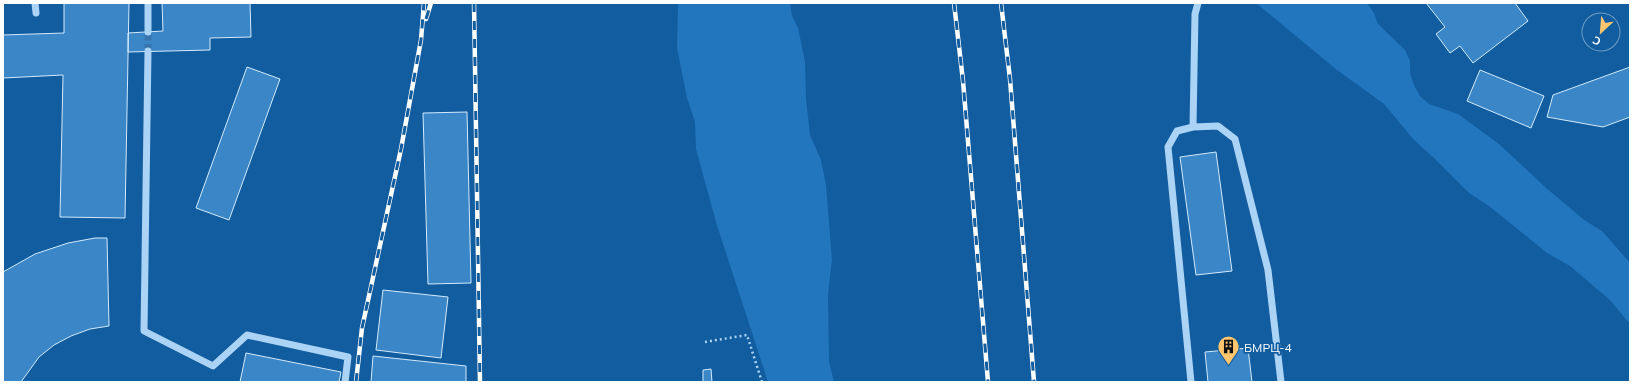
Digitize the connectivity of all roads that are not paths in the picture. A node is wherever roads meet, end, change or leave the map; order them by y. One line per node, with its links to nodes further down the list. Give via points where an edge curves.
1 (35, 3): 4 (lane)
2 (148, 3): 5 (lane)
3 (1198, 3): 7 (lane, via 1195,14)
4 (36, 13)
5 (148, 32)
6 (148, 51): 8 (lane, via 144,331 213,366 247,336 348,357)
7 (1193, 126): 9 (lane, via 1177,131 1168,147); 10 (lane, via 1218,126 1235,139 1268,270)
8 (345, 382)
9 (1190, 382)
10 (1281, 382)

